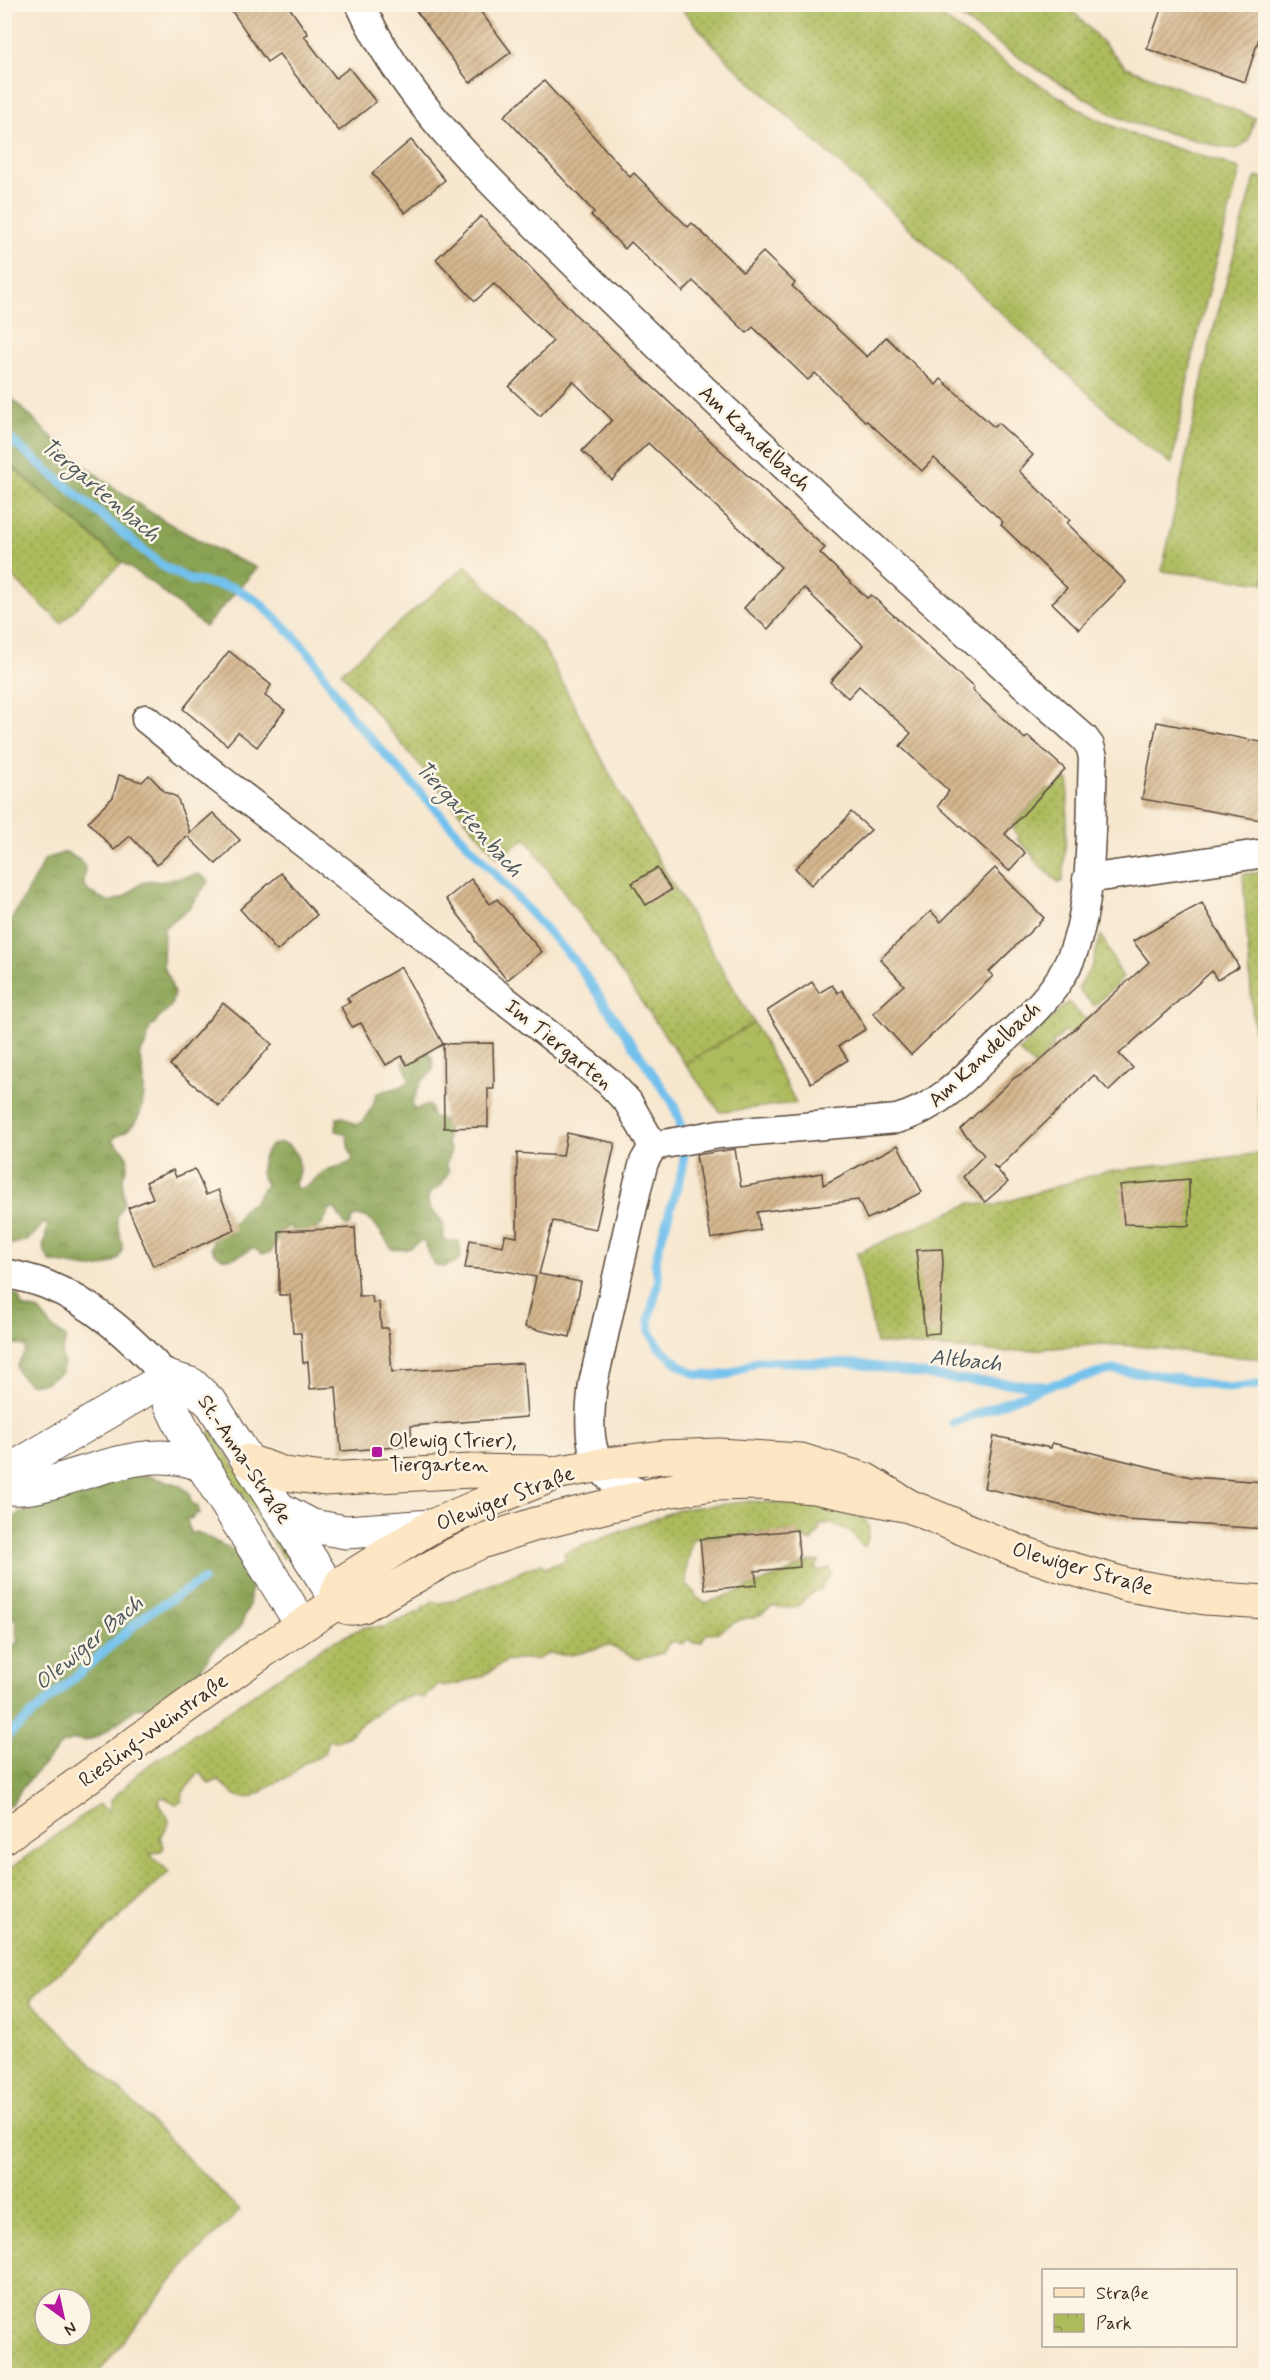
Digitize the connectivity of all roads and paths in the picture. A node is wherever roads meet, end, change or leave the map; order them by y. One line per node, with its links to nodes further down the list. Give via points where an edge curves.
1 (360, 4): 4 (street, Am Kandelbach, via 398,71 429,112 496,185 783,464 1084,738 1093,757)
2 (146, 718): 5 (street, Im Tiergarten, via 609,1082)
3 (1266, 853): 4 (street)
4 (1087, 879): 5 (street, Am Kandelbach, via 1079,936 1059,981 997,1047 933,1105 897,1119 766,1129)
5 (673, 1142): 9 (street, via 644,1162 638,1184 593,1384 591,1434)
6 (4, 1273): 7 (street, St.-Anna-Straße, via 45,1284 101,1314 138,1345)
7 (167, 1377): 8 (street, St.-Anna-Straße, via 191,1383 202,1393); 10 (street, via 170,1403); 12 (street)
8 (248, 1461): 11 (main road, via 285,1474 325,1479 471,1471); 16 (street, St.-Anna-Straße)
9 (598, 1465): 11 (main road, Olewiger Straße); 14 (street, via 616,1483); 15 (main road, Olewiger Straße, via 718,1455 801,1460 866,1480)
10 (203, 1466): 13 (street, via 177,1458 139,1460 18,1490); 20 (street)
11 (560, 1472): 17 (main road, Olewiger Straße)
12 (4, 1474)
13 (4, 1487)
14 (644, 1495): 15 (main road, Olewiger Straße, via 713,1484 759,1483 814,1487); 18 (main road, Olewiger Straße, via 482,1542 363,1606 353,1609)
15 (909, 1506): 19 (main road, Olewiger Straße, via 1015,1550 1095,1576 1168,1593)
16 (280, 1509): 17 (street, via 312,1526 346,1532); 18 (street, St.-Anna-Straße)
17 (432, 1526): 18 (main road, Olewiger Straße, via 341,1583)
18 (338, 1602): 20 (main road)
19 (1266, 1602)
20 (302, 1625): 21 (main road, Riesling-Weinstraße)
21 (4, 1837)

